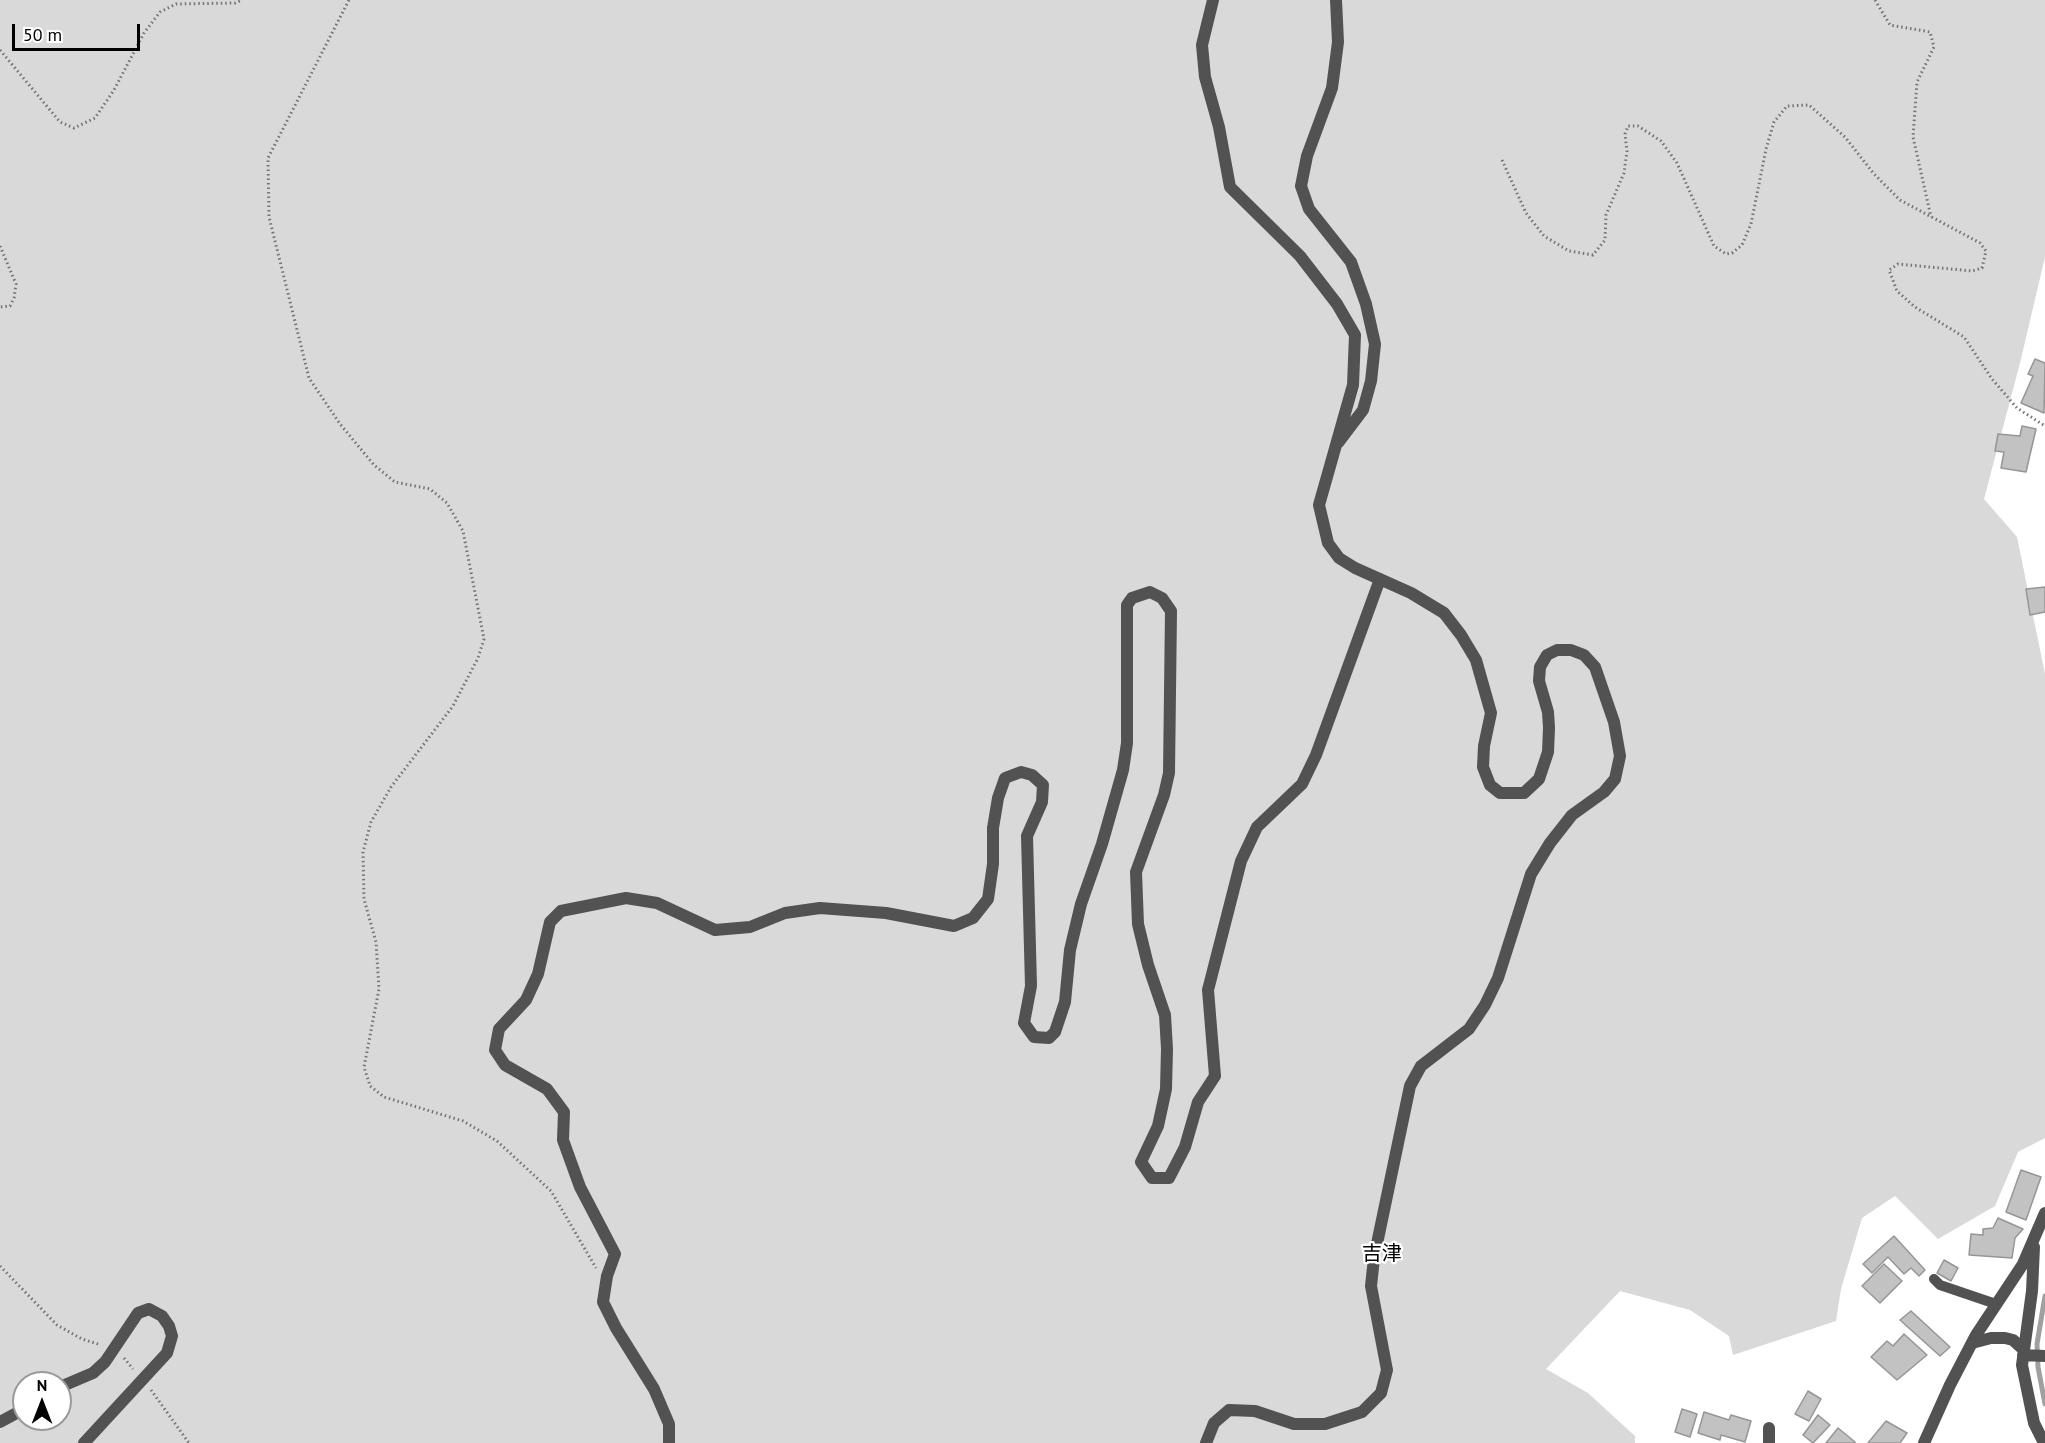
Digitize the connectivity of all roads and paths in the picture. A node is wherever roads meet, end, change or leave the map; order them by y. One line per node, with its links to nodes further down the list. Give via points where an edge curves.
1 (242, 0): 6 (path, via 176,4 160,12 95,118 74,128 60,122)
2 (349, 0): 17 (path, via 268,158 269,216 309,378 374,465 395,482 429,489 447,503 463,531 484,639 453,706 392,787 371,822 363,852 364,899 376,942 379,989 364,1067 370,1086 384,1097 463,1121 497,1141 551,1191 593,1266)
3 (1213, 0): 12 (street, via 1202,45 1205,76 1230,187 1300,256 1337,304 1354,335 1353,385)
4 (1336, 0): 12 (street, via 1338,42 1332,88 1307,156 1301,186 1309,209 1351,262 1375,344 1363,410)
5 (1875, 0): 8 (path, via 1890,25 1930,32 1934,46 1917,82 1913,137)
6 (0, 50)
7 (1502, 160): 8 (path, via 1526,213 1544,236 1569,251 1593,255 1605,240 1606,215 1624,173 1625,134 1628,126 1638,126 1660,141 1677,163 1714,246 1726,254 1732,253 1743,245 1751,224 1774,122 1787,106 1809,105 1845,137 1900,200)
8 (1931, 217): 11 (path, via 1980,243 1986,251 1985,263 1972,271 1898,264 1889,270 1897,291 1964,337 1992,380 2017,408)
9 (0, 246): 10 (path, via 16,284 10,306)
10 (0, 307)
11 (2045, 426)
12 (1334, 449): 13 (street, via 1319,505 1328,543 1339,558)
13 (1380, 579): 17 (street, via 1302,784 1257,827 1241,861 1208,990 1215,1076 1198,1102 1185,1147 1169,1178 1152,1178 1141,1162 1158,1126 1166,1089 1167,1049 1165,1015 1138,924 1136,872 1169,773 1171,612 1162,598 1150,592 1132,598 1127,605 1124,770 1080,904 1065,1002 1055,1032 1049,1038 1034,1037 1024,1023 1030,986 1027,836 1042,802 1043,785 1032,775 1021,772 1005,778 998,798 988,899 973,918 954,926 886,913 820,908 785,913 750,927 714,930 657,903 626,898 561,911 550,922 538,974 526,1000 499,1029 495,1050 505,1065 547,1089 564,1112 563,1140 580,1187 615,1254); 30 (street, via 1411,592 1444,614 1476,660 1491,713 1483,767 1490,785 1500,793 1524,793 1539,780 1548,752 1549,729 1539,681 1540,667 1547,655 1557,650 1584,655 1595,667 1614,722 1620,756 1615,780 1572,816 1531,874 1498,978 1485,1005 1469,1029 1421,1066 1410,1086 1371,1286 1388,1370 1381,1393 1362,1412 1325,1424 1294,1424 1255,1411 1228,1410 1214,1423)
14 (2045, 1213): 15 (street)
15 (2034, 1240): 19 (street); 22 (street)
16 (0, 1266): 21 (path, via 57,1325 82,1339)
17 (607, 1276): 29 (street, via 603,1302 654,1389 669,1424)
18 (1934, 1279): 19 (lane, via 1940,1285)
19 (1996, 1304): 20 (street)
20 (1972, 1343): 22 (street, via 2005,1338); 32 (street)
21 (115, 1349): 24 (path); 24 (street, via 138,1313 149,1309 162,1316 170,1326 170,1345); 25 (street, via 93,1373)
22 (2023, 1352): 23 (street); 33 (street, via 2026,1390 2034,1423)
23 (2045, 1356)
24 (143, 1379): 27 (street); 28 (path)
25 (72, 1382)
26 (1769, 1428): 31 (street)
27 (84, 1443)
28 (189, 1443)
29 (669, 1443)
30 (1206, 1443)
31 (1769, 1443)
32 (1924, 1443)
33 (2044, 1443)

